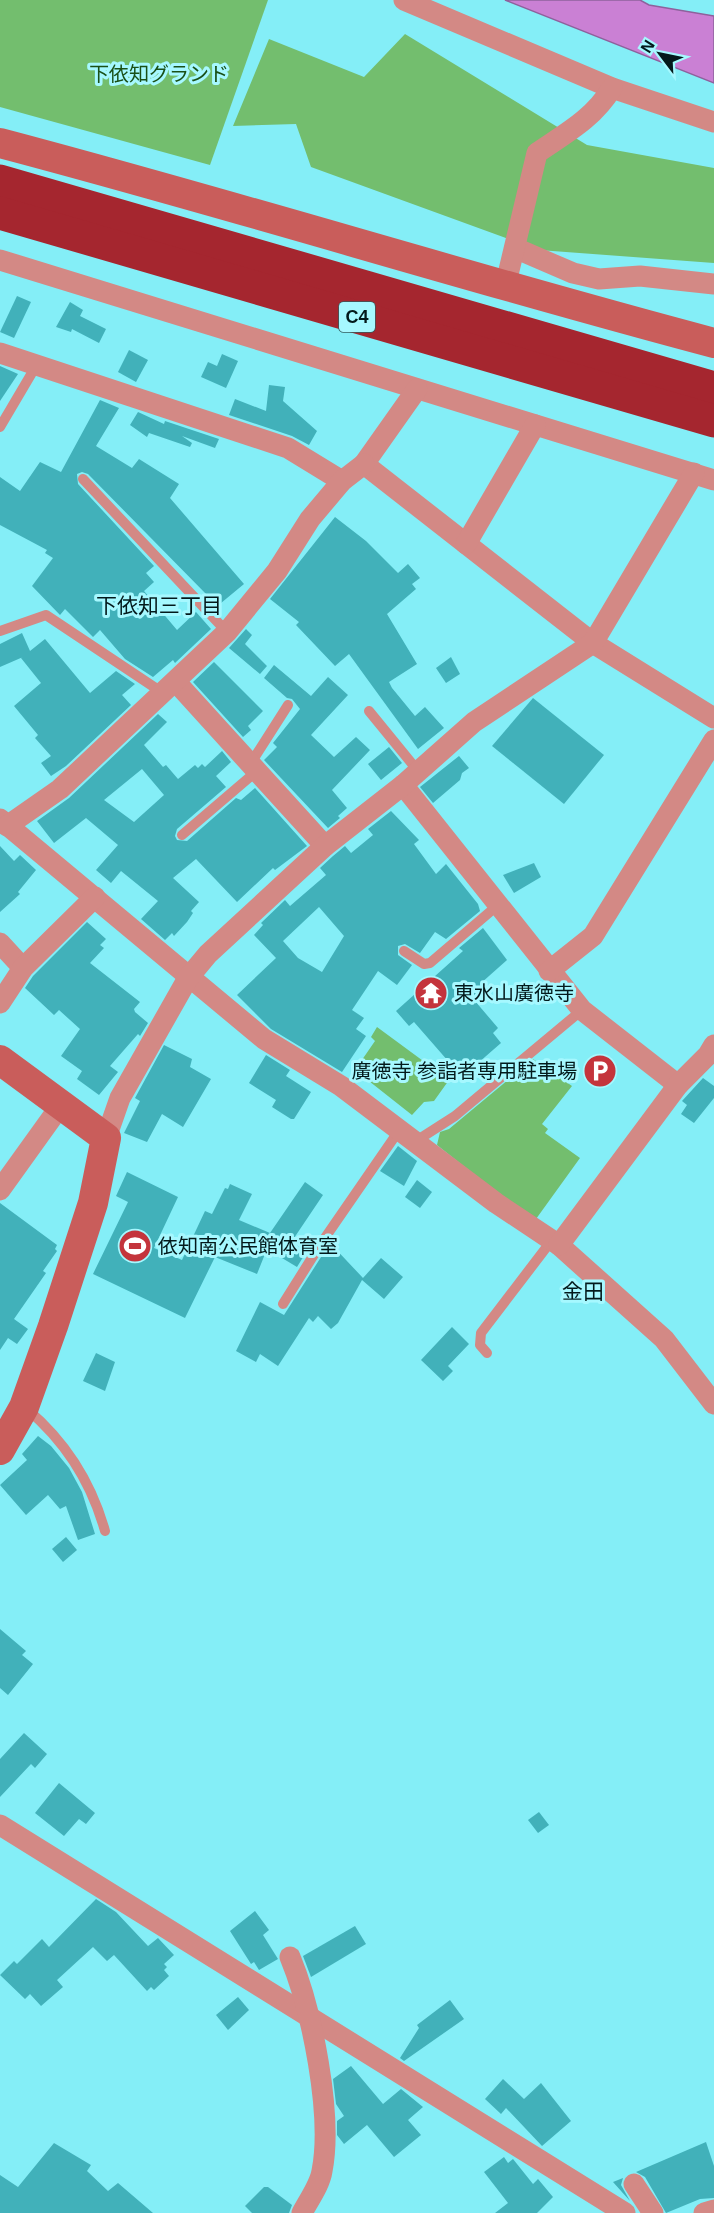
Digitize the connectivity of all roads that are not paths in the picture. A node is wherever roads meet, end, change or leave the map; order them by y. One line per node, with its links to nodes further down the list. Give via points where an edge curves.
1 (404, 0): 2 (street)
2 (612, 88): 3 (street); 7 (street, via 602,105 581,125 537,153)
3 (714, 122)
4 (0, 143): 10 (street, via 202,197)
5 (0, 181): 14 (highway, C4)
6 (0, 213): 16 (highway, C4)
7 (515, 248): 9 (street, via 573,273 599,279 640,276); 10 (street)
8 (0, 260): 15 (street)
9 (714, 284)
10 (504, 287): 11 (street)
11 (714, 344)
12 (0, 353): 13 (street)
13 (36, 366): 18 (lane); 22 (street, via 288,448)
14 (714, 388)
15 (417, 389): 17 (street); 19 (street)
16 (714, 421)
17 (536, 425): 20 (street); 23 (street)
18 (0, 427)
19 (364, 464): 22 (street); 23 (street)
20 (704, 477): 26 (street)
21 (83, 479): 25 (lane)
22 (342, 481): 25 (street)
23 (466, 544): 26 (street)
24 (0, 632): 27 (lane, via 46,615)
25 (227, 632): 27 (street)
26 (593, 643): 30 (street); 33 (street, via 474,722)
27 (170, 688): 32 (street); 34 (street, via 60,789)
28 (288, 705): 32 (lane)
29 (369, 711): 33 (lane)
30 (714, 718)
31 (714, 740): 42 (street, via 593,936)
32 (255, 766): 35 (lane); 36 (street)
33 (411, 778): 36 (street); 38 (street)
34 (3, 823): 37 (street)
35 (182, 835)
36 (325, 846): 43 (street, via 208,954)
37 (95, 897): 41 (street); 43 (street)
38 (498, 905): 40 (lane, via 430,963 424,964); 42 (street)
39 (0, 944): 41 (street)
40 (404, 951)
41 (23, 968): 44 (street)
42 (549, 971): 45 (street)
43 (188, 978): 50 (street, via 264,1039 341,1086); 51 (street, via 120,1098)
44 (0, 1003)
45 (582, 1010): 48 (street); 50 (lane, via 455,1116)
46 (712, 1053): 48 (street)
47 (0, 1060): 49 (street)
48 (678, 1084): 53 (street)
49 (61, 1105): 51 (street); 52 (street)
50 (408, 1135): 53 (street, via 496,1203); 54 (lane, via 320,1245)
51 (106, 1138): 57 (street, via 93,1203)
52 (0, 1190)
53 (556, 1243): 55 (lane, via 481,1333 480,1346); 56 (street, via 664,1339)
54 (284, 1304)
55 (487, 1353)
56 (714, 1404)
57 (24, 1407): 58 (street); 59 (lane, via 78,1464)
58 (1, 1447)
59 (105, 1531)
60 (0, 1825): 62 (street)
61 (290, 1958): 62 (street)
62 (307, 2014): 65 (street, via 324,2107 322,2173); 66 (street)
63 (634, 2184): 67 (street)
64 (714, 2210): 68 (street)
65 (302, 2213)
66 (625, 2213)
67 (653, 2213)
68 (704, 2213)

